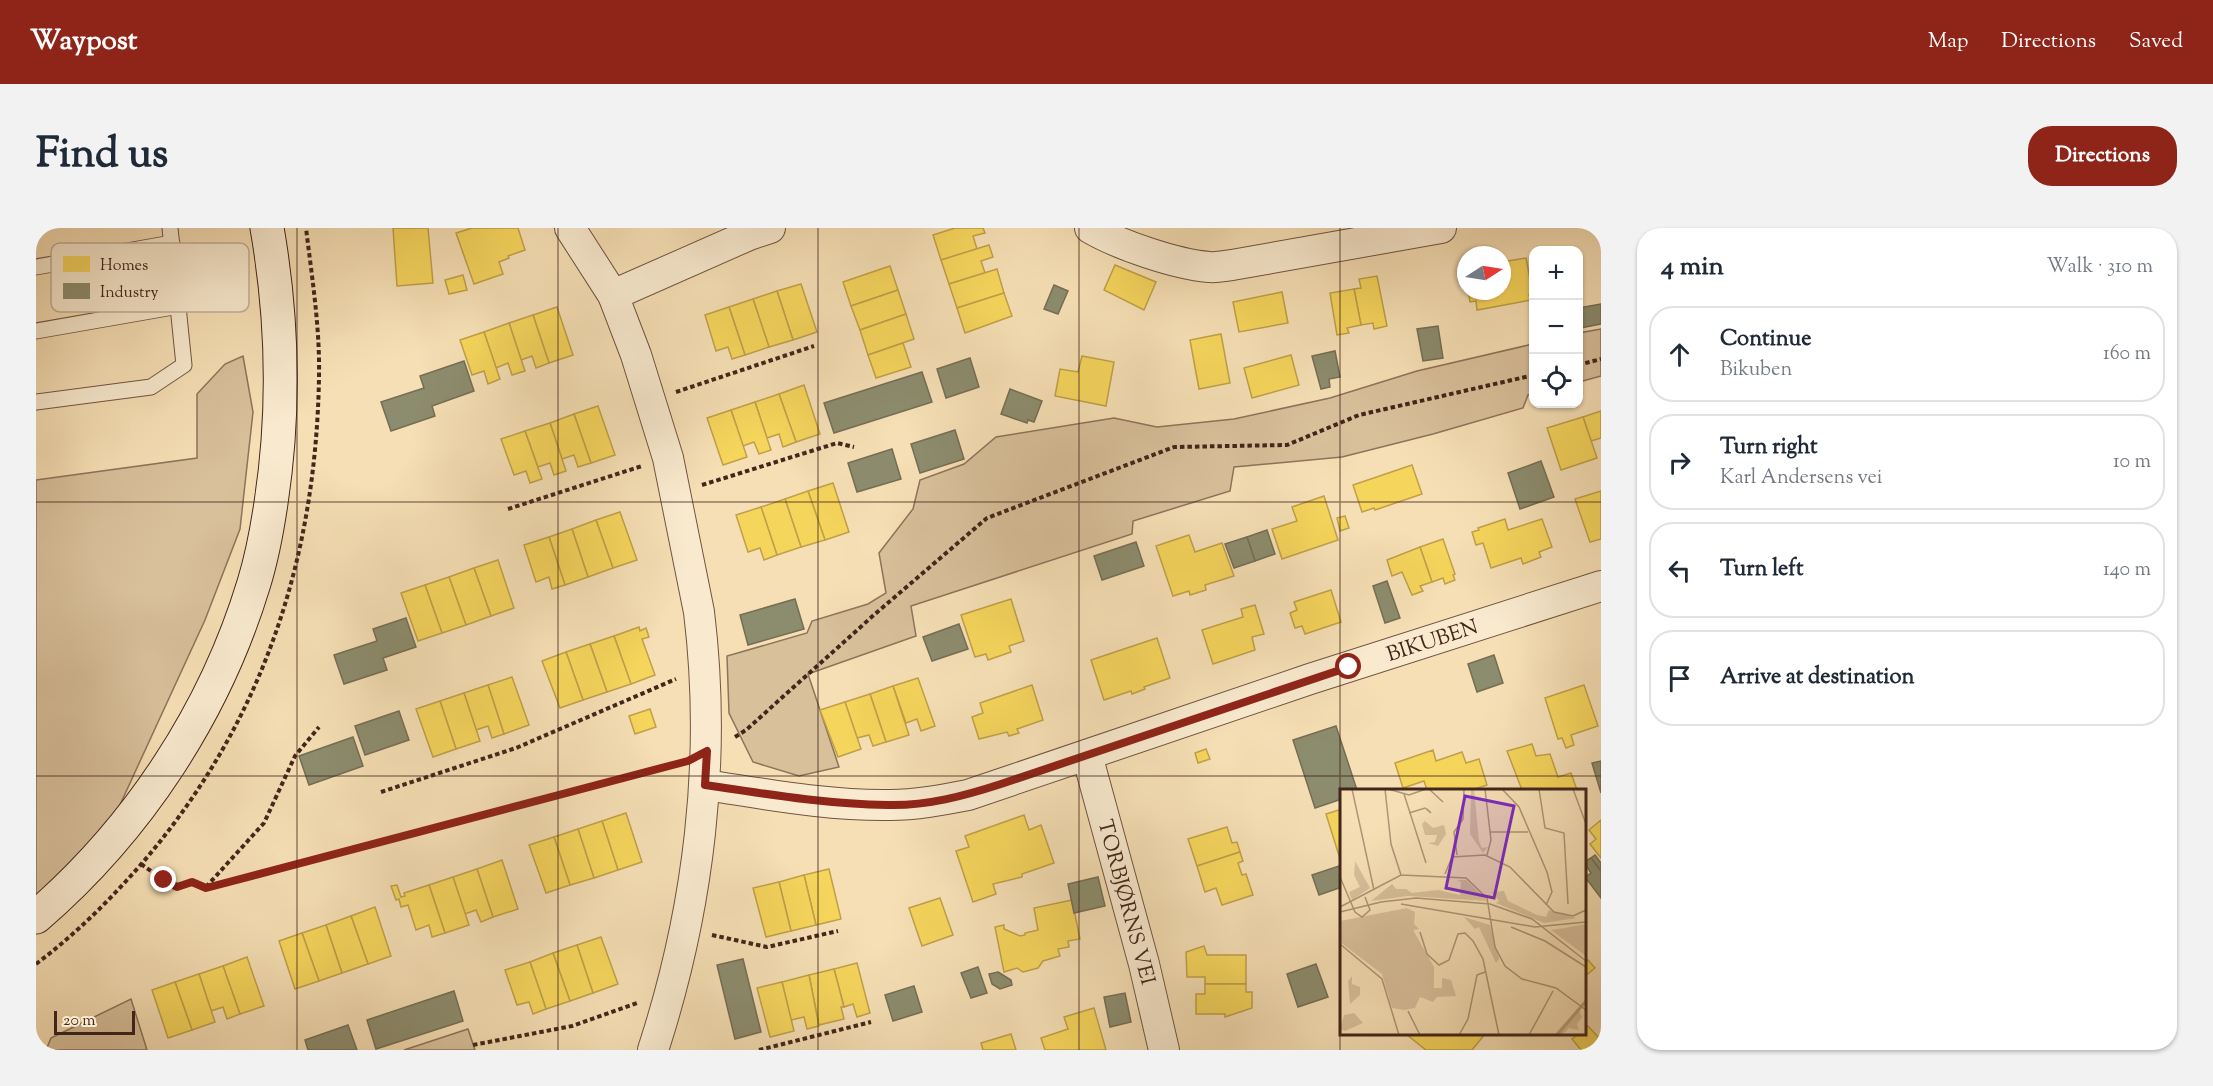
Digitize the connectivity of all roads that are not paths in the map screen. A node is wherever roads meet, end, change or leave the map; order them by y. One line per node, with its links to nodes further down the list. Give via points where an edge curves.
1 (267, 228): 18 (main road, via 280,323 280,425 266,532 254,583 219,673 175,756 116,837)
2 (570, 228): 10 (street)
3 (770, 228): 10 (street)
4 (1090, 228): 5 (street, via 1155,255 1209,267)
5 (1441, 228)
6 (171, 235): 7 (lane)
7 (137, 243)
8 (51, 263): 9 (lane)
9 (36, 267)
10 (613, 296): 17 (street, via 669,458 699,612 705,666)
11 (145, 312): 13 (lane)
12 (180, 312): 14 (lane, via 184,365 151,387)
13 (36, 331)
14 (36, 402)
15 (1601, 586): 16 (street, BIKUBEN)
16 (1087, 755): 17 (street, BIKUBEN, via 968,795 916,803 814,801); 20 (street, TORBJØRNS VEI)
17 (705, 785): 19 (street, via 685,929)
18 (36, 917)
19 (653, 1050)
20 (1164, 1050)

